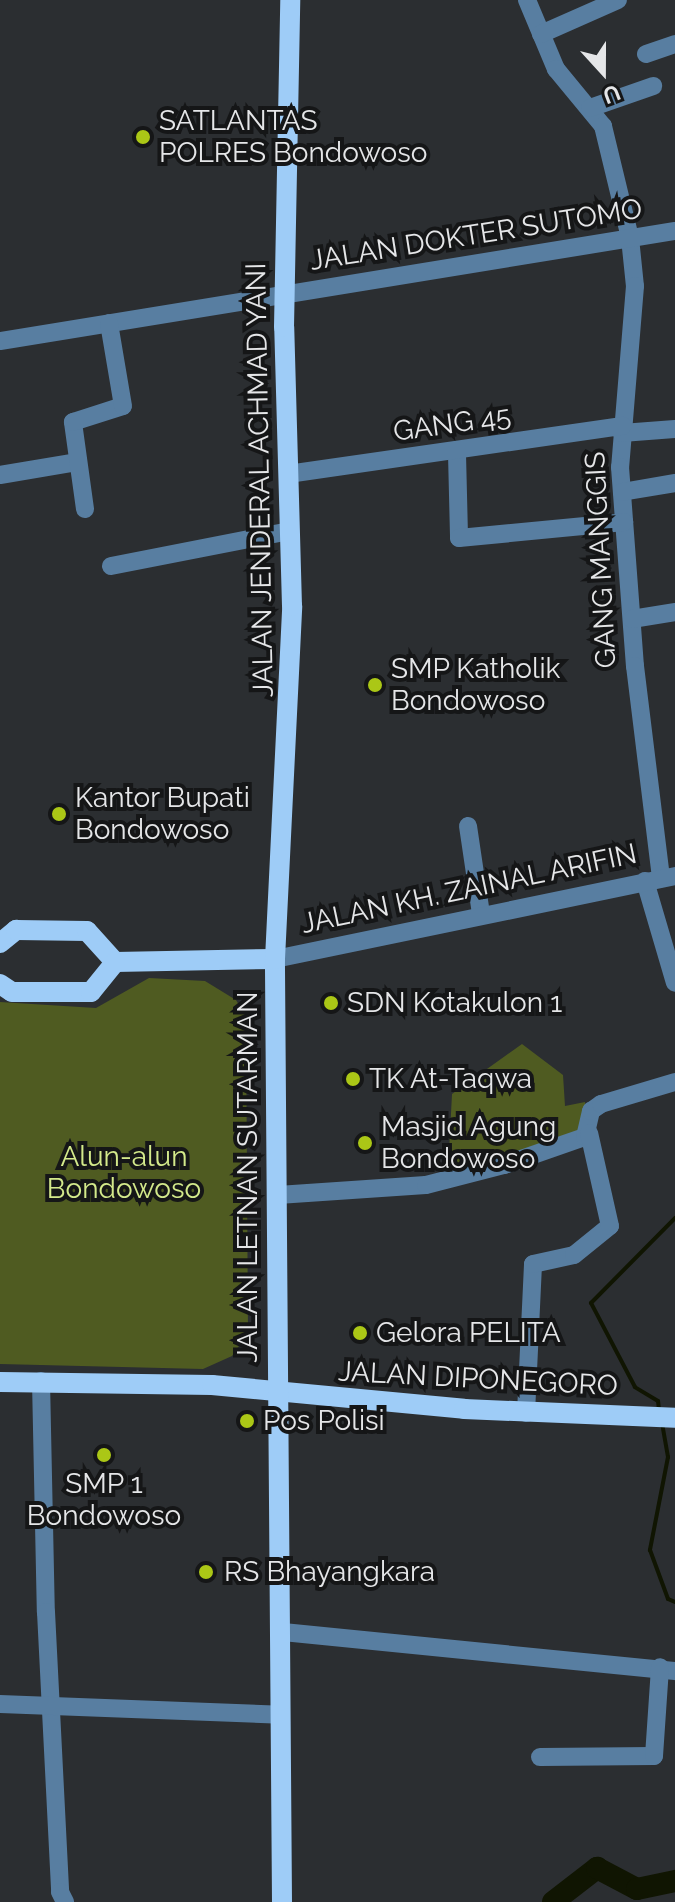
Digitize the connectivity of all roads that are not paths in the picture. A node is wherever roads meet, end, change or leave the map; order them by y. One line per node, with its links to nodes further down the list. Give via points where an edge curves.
1 (290, 0): 11 (main road, JALAN JENDERAL ACHMAD YANI)
2 (527, 0): 4 (street, GANG MANGGIS)
3 (618, 0): 4 (street)
4 (541, 34): 8 (street, GANG MANGGIS, via 564,83)
5 (675, 44): 6 (street)
6 (646, 54)
7 (653, 86): 8 (street)
8 (590, 108): 10 (street, GANG MANGGIS, via 610,145)
9 (675, 231): 10 (street, JALAN DOKTER SUTOMO)
10 (630, 238): 11 (street, JALAN DOKTER SUTOMO); 15 (street, GANG MANGGIS, via 635,286)
11 (285, 295): 12 (street, JALAN DOKTER SUTOMO); 18 (main road, JALAN JENDERAL ACHMAD YANI)
12 (109, 323): 13 (street, JALAN DOKTER SUTOMO); 17 (street, via 123,406 73,422)
13 (0, 341)
14 (675, 429): 15 (street, GANG 45)
15 (623, 430): 16 (street, GANG 45); 21 (street, GANG MANGGIS)
16 (457, 454): 18 (street, GANG 45); 23 (street, via 459,538)
17 (78, 462): 19 (street); 22 (street)
18 (288, 474): 24 (main road, JALAN JENDERAL ACHMAD YANI)
19 (0, 475)
20 (675, 483): 21 (street)
21 (622, 492): 23 (street, GANG MANGGIS)
22 (85, 509)
23 (624, 522): 27 (street, GANG MANGGIS)
24 (290, 531): 25 (street); 32 (main road, JALAN JENDERAL ACHMAD YANI, via 290,705)
25 (111, 566)
26 (675, 612): 27 (street)
27 (632, 619): 29 (street, GANG MANGGIS)
28 (468, 826): 30 (street)
29 (660, 878): 30 (street, JALAN KH. ZAINAL ARIFIN); 34 (street, GANG MANGGIS)
30 (481, 914): 32 (street, JALAN KH. ZAINAL ARIFIN)
31 (0, 943): 33 (main road, via 16,930 87,931)
32 (275, 959): 33 (main road); 38 (main road, JALAN LETNAN SUTARMAN)
33 (115, 962): 35 (main road, via 91,992 12,992)
34 (675, 983)
35 (0, 984)
36 (675, 1082): 37 (street, via 595,1107)
37 (589, 1133): 38 (street, via 438,1183); 42 (street, via 610,1226 574,1255 533,1264)
38 (278, 1195): 41 (main road, JALAN LETNAN SUTARMAN)
39 (41, 1381): 40 (main road, JALAN DIPONEGORO); 41 (main road, JALAN DIPONEGORO, via 212,1385); 47 (street)
40 (0, 1382)
41 (278, 1395): 42 (main road, JALAN DIPONEGORO); 44 (main road, JALAN LETNAN SUTARMAN)
42 (526, 1413): 43 (main road, JALAN DIPONEGORO)
43 (675, 1418)
44 (283, 1632): 45 (street); 48 (main road, JALAN LETNAN SUTARMAN)
45 (668, 1669): 49 (street, via 654,1756)
46 (0, 1704): 47 (street)
47 (52, 1707): 48 (street); 50 (street, via 60,1892)
48 (281, 1715): 51 (main road, JALAN LETNAN SUTARMAN)
49 (540, 1757)
50 (65, 1902)
51 (282, 1902)

